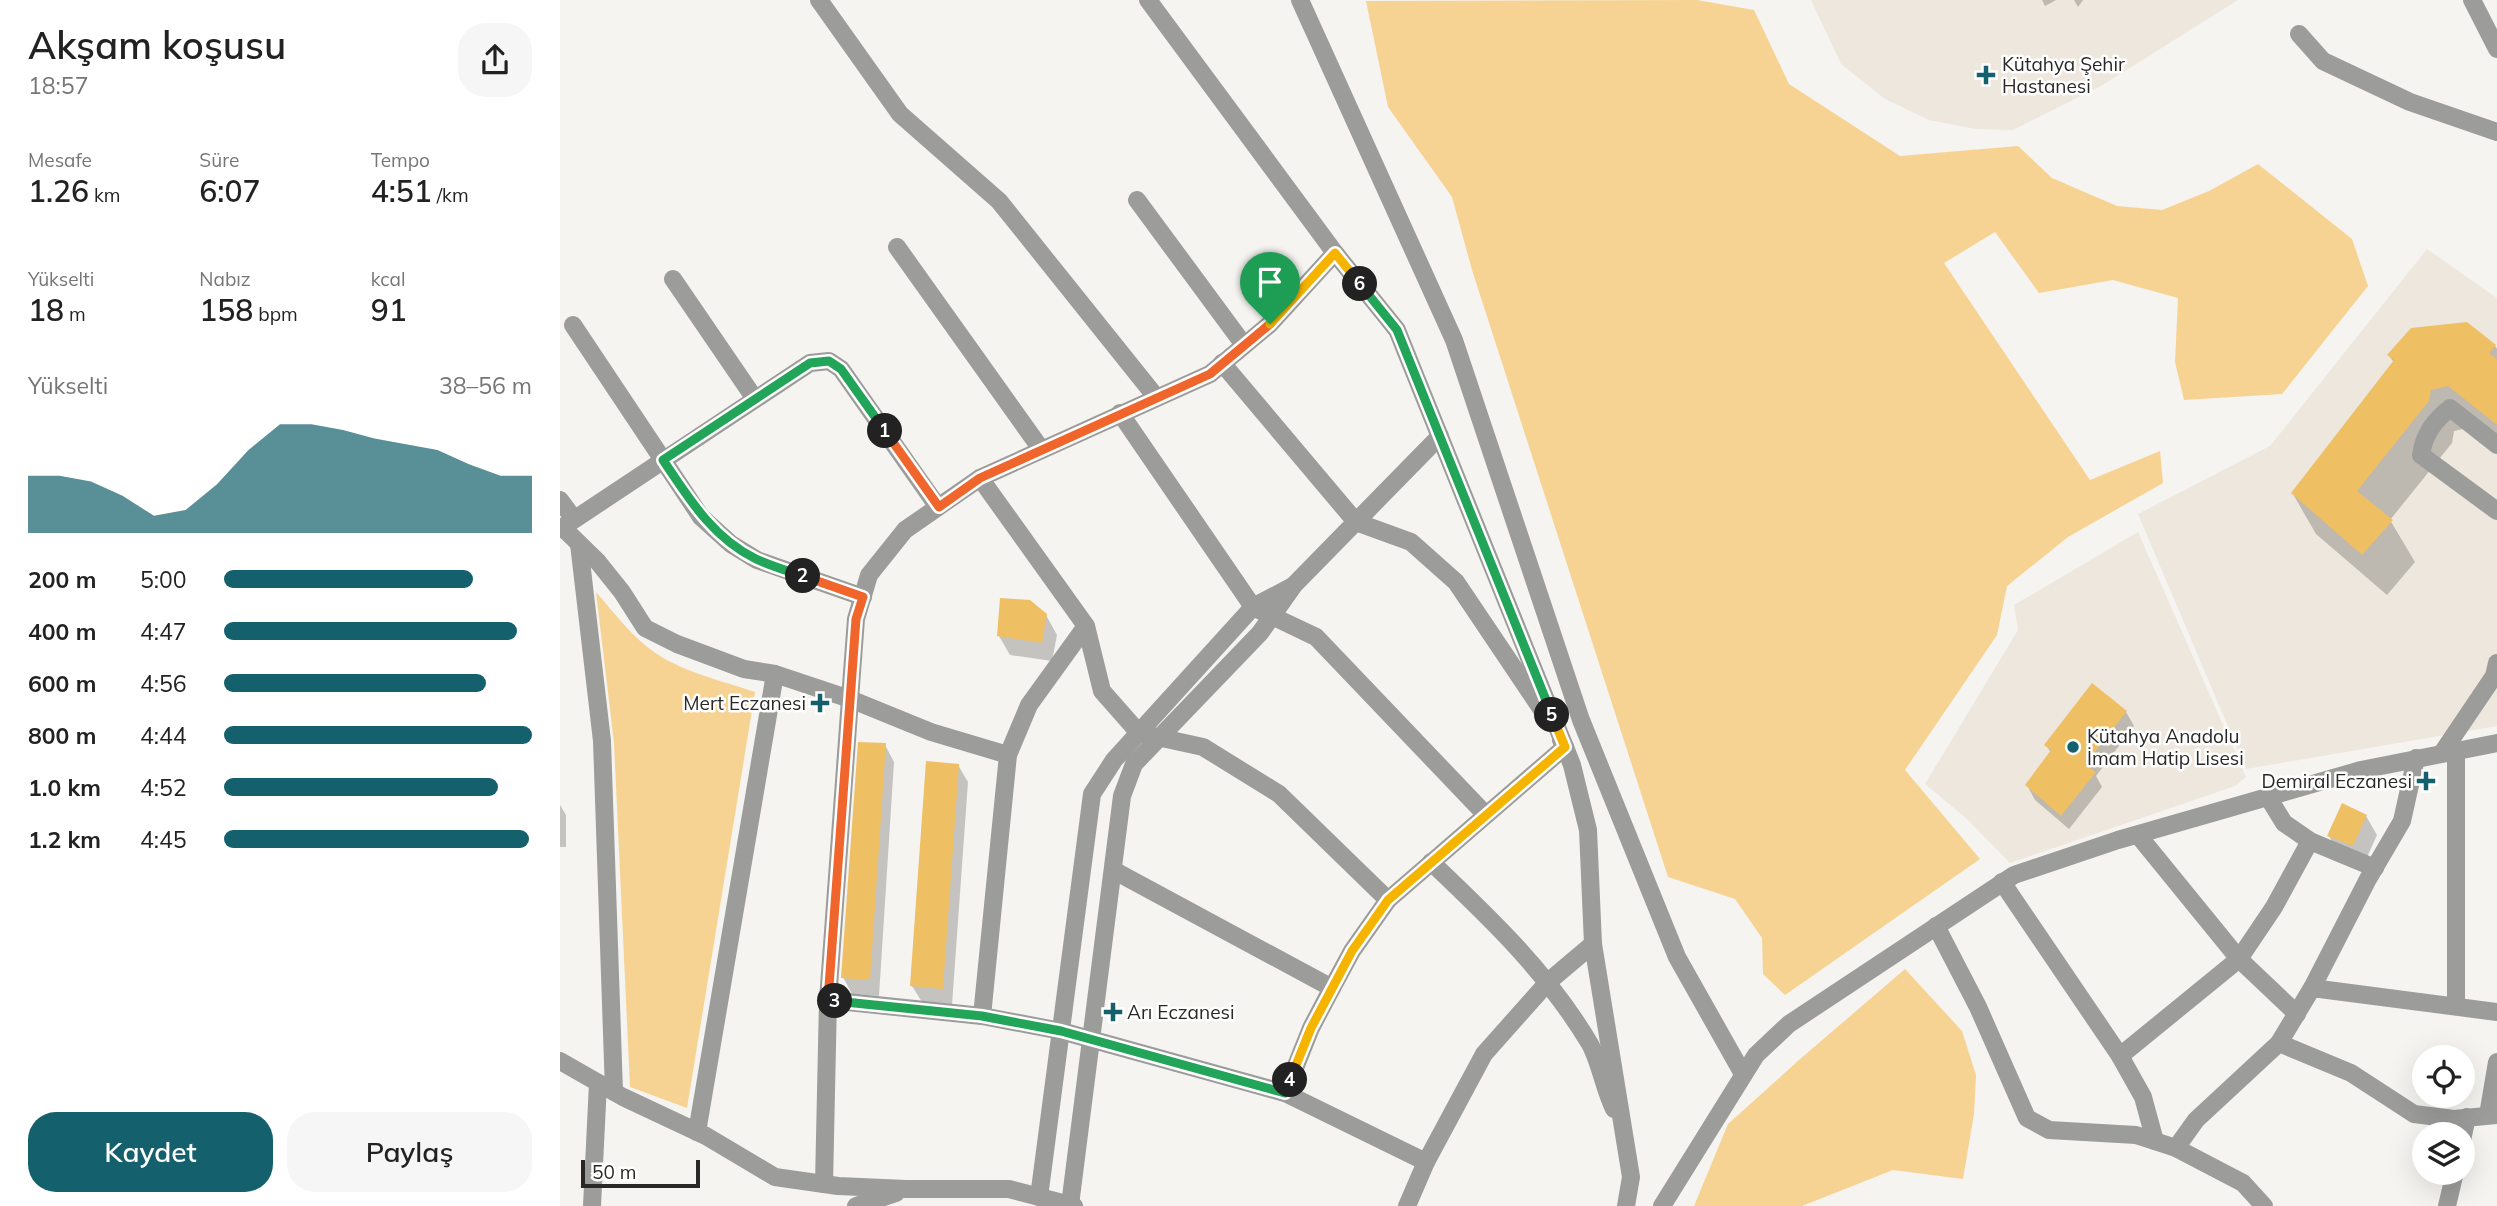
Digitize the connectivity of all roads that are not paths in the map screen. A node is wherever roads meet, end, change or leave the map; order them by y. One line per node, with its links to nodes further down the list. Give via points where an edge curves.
1 (819, 0): 15 (street, via 900,114 999,201)
2 (1148, 0): 10 (street)
3 (1300, 0): 70 (street, via 1454,340 1581,720 1677,957)
4 (2472, 0): 6 (street)
5 (2299, 34): 7 (street, via 2323,61 2410,102)
6 (2497, 49)
7 (2497, 132)
8 (1138, 200): 13 (street)
9 (897, 247): 20 (street)
10 (1335, 253): 13 (street, via 1270,324); 18 (street, via 1397,330)
11 (673, 279): 16 (street)
12 (573, 325): 21 (street)
13 (1244, 345): 14 (street)
14 (1222, 363): 15 (street, via 1210,374); 26 (street)
15 (1156, 397): 17 (street)
16 (755, 399): 21 (street); 24 (street, via 810,363 829,361 841,369)
17 (1120, 413): 20 (street); 31 (street)
18 (1440, 436): 26 (street); 40 (street)
19 (2497, 444): 25 (street, via 2450,408 2423,439 2421,455)
20 (1041, 449): 22 (street)
21 (663, 460): 27 (street); 30 (street, via 702,517 731,544 757,560)
22 (980, 478): 24 (street); 33 (street)
23 (560, 500): 27 (street)
24 (939, 507): 30 (street, via 905,530 869,575)
25 (2497, 511)
26 (1356, 522): 29 (street); 40 (street, via 1411,542 1456,582)
27 (565, 525): 28 (street)
28 (579, 544): 35 (street, via 622,592 645,628 712,658); 72 (street, via 602,741)
29 (1294, 585): 31 (street); 32 (street)
30 (863, 597): 36 (street, via 856,619)
31 (1253, 607): 32 (street); 37 (street)
32 (1272, 616): 38 (street); 45 (street, via 1316,637)
33 (1086, 626): 37 (street, via 1102,691); 42 (street, via 1029,705)
34 (2497, 663): 41 (street, via 2494,676)
35 (775, 674): 36 (street); 78 (street)
36 (850, 699): 42 (street, via 930,733); 59 (street)
37 (1139, 733): 38 (street); 64 (street, via 1114,760 1093,794)
38 (1158, 739): 50 (street, via 1134,764 1122,796); 52 (street, via 1203,747 1279,794)
39 (2497, 743): 41 (street)
40 (1565, 747): 45 (street); 54 (street, via 1588,830)
41 (2449, 752): 43 (street); 60 (street)
42 (1008, 755): 63 (street)
43 (2416, 758): 44 (street); 49 (street, via 2402,821)
44 (2267, 797): 46 (street); 47 (street, via 2284,823)
45 (1486, 815): 48 (street)
46 (2138, 835): 51 (street); 55 (street)
47 (2310, 841): 49 (street); 55 (street)
48 (1432, 863): 52 (street); 56 (street)
49 (2375, 867): 58 (street)
50 (1113, 870): 57 (street); 65 (street)
51 (2003, 882): 53 (street); 67 (street)
52 (1388, 900): 57 (street)
53 (1936, 926): 70 (street, via 1789,1024 1756,1055); 79 (street, via 2027,1118 2049,1130 2136,1135)
54 (1594, 944): 56 (street); 77 (street)
55 (2239, 960): 62 (street); 67 (street)
56 (1548, 982): 77 (street, via 1591,1047); 81 (street, via 1484,1054)
57 (1332, 988): 73 (street)
58 (2312, 988): 60 (street); 62 (street)
59 (828, 1000): 63 (street); 82 (street)
60 (2456, 1006): 61 (street)
61 (2497, 1012)
62 (2297, 1014): 66 (street)
63 (982, 1016): 64 (street)
64 (1061, 1031): 65 (street); 85 (street)
65 (1093, 1039): 73 (street); 85 (street)
66 (2279, 1043): 75 (street, via 2351,1073 2414,1114); 80 (street, via 2196,1120)
67 (2120, 1056): 79 (street, via 2143,1097)
68 (560, 1061): 71 (street)
69 (2497, 1062): 74 (street)
70 (1744, 1074): 90 (street)
71 (598, 1083): 72 (street); 86 (street)
72 (614, 1092): 78 (street)
73 (1285, 1093): 81 (street)
74 (2493, 1115): 75 (street)
75 (2467, 1117): 76 (street)
76 (2466, 1122)
77 (1624, 1130): 89 (street, via 1630,1177)
78 (697, 1132): 82 (street, via 775,1177)
79 (2155, 1141): 80 (street)
80 (2176, 1148): 91 (street, via 2243,1183)
81 (1426, 1162): 88 (street)
82 (824, 1184): 84 (street)
83 (2452, 1185): 92 (street)
84 (895, 1197): 85 (street, via 1009,1189); 87 (street)
85 (1058, 1203)
86 (592, 1206)
87 (856, 1206)
88 (1407, 1206)
89 (1626, 1206)
90 (1662, 1206)
91 (2264, 1206)
92 (2447, 1206)

